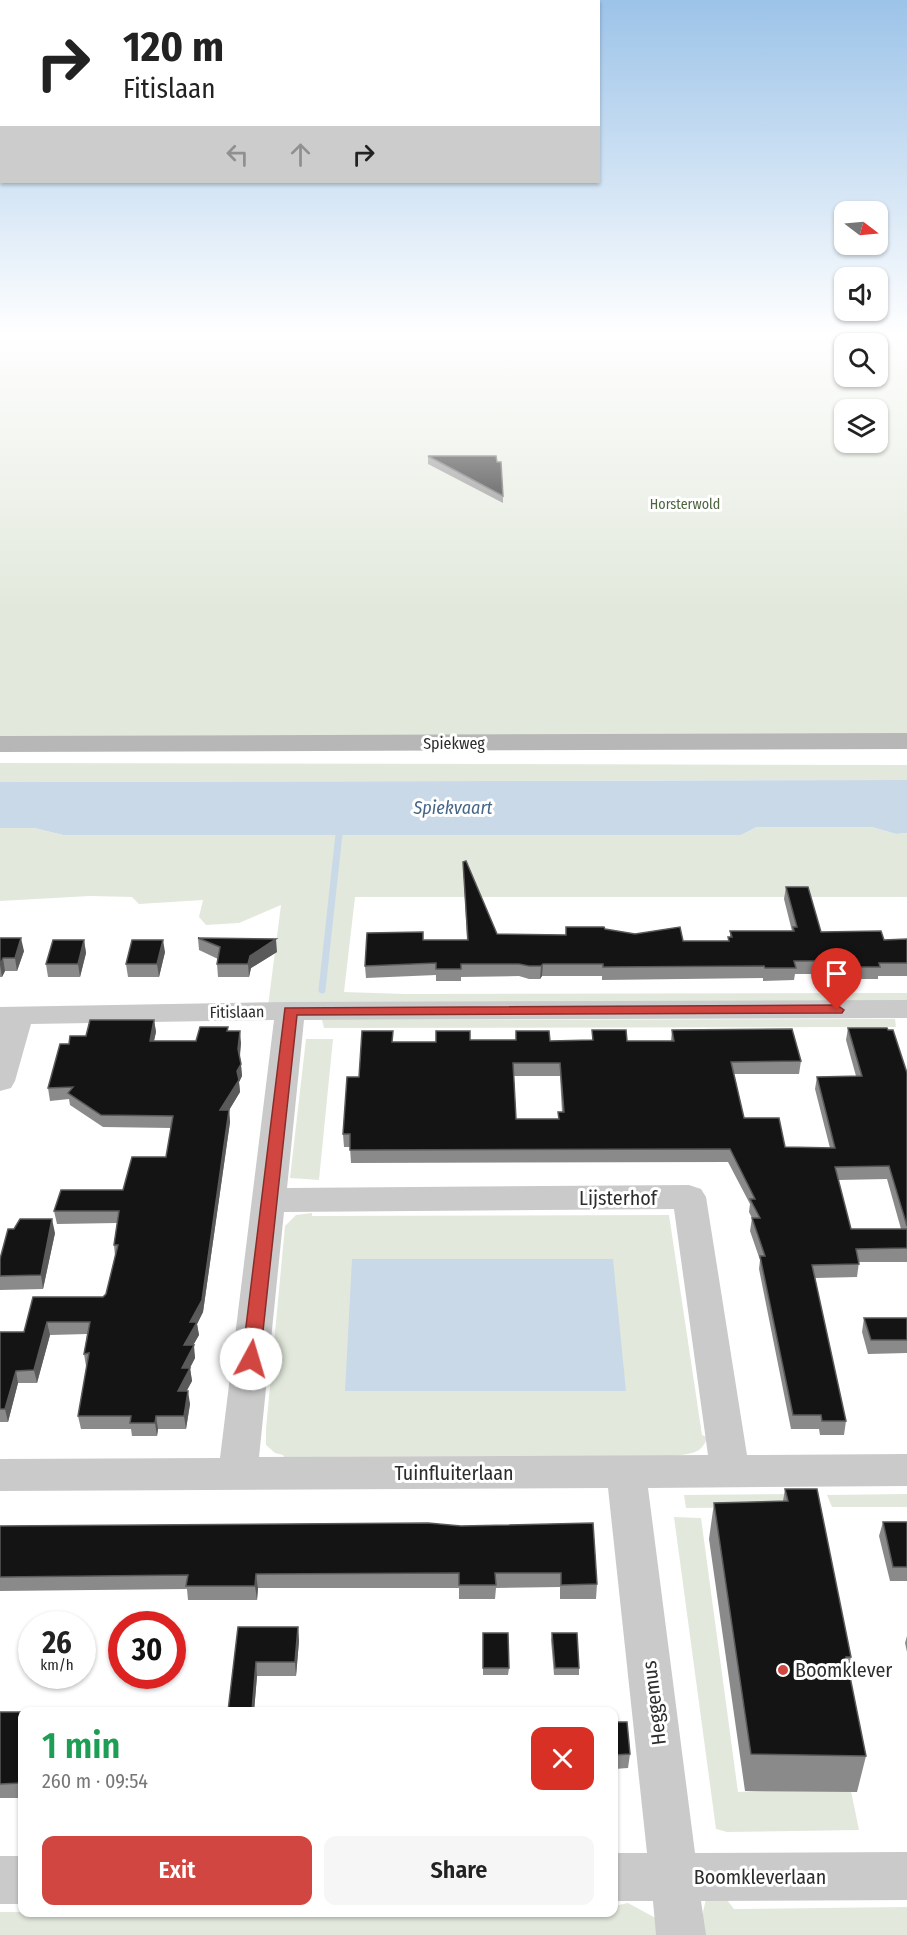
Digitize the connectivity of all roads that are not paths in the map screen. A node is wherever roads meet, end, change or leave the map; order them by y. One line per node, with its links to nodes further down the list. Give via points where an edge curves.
1 (907, 741): 2 (main road, Spiekweg)
2 (0, 744)
3 (907, 1009): 4 (street, Fitislaan)
4 (290, 1011): 5 (street, Fitislaan); 7 (street)
5 (10, 1016): 6 (street)
6 (0, 1082)
7 (270, 1200): 9 (street, Lijsterhof, via 689,1197); 11 (street)
8 (907, 1470): 9 (street, Tuinfluiterlaan)
9 (729, 1471): 10 (street, Tuinfluiterlaan)
10 (626, 1472): 11 (street, Tuinfluiterlaan); 15 (street, Heggemus)
11 (238, 1474): 12 (street, Tuinfluiterlaan)
12 (0, 1475)
13 (907, 1876): 15 (street, Boomkleverlaan)
14 (618, 1877): 15 (street, Boomkleverlaan)
15 (675, 1877): 18 (street, Heggemus)
16 (0, 1880): 17 (street)
17 (18, 1880)
18 (681, 1935)

